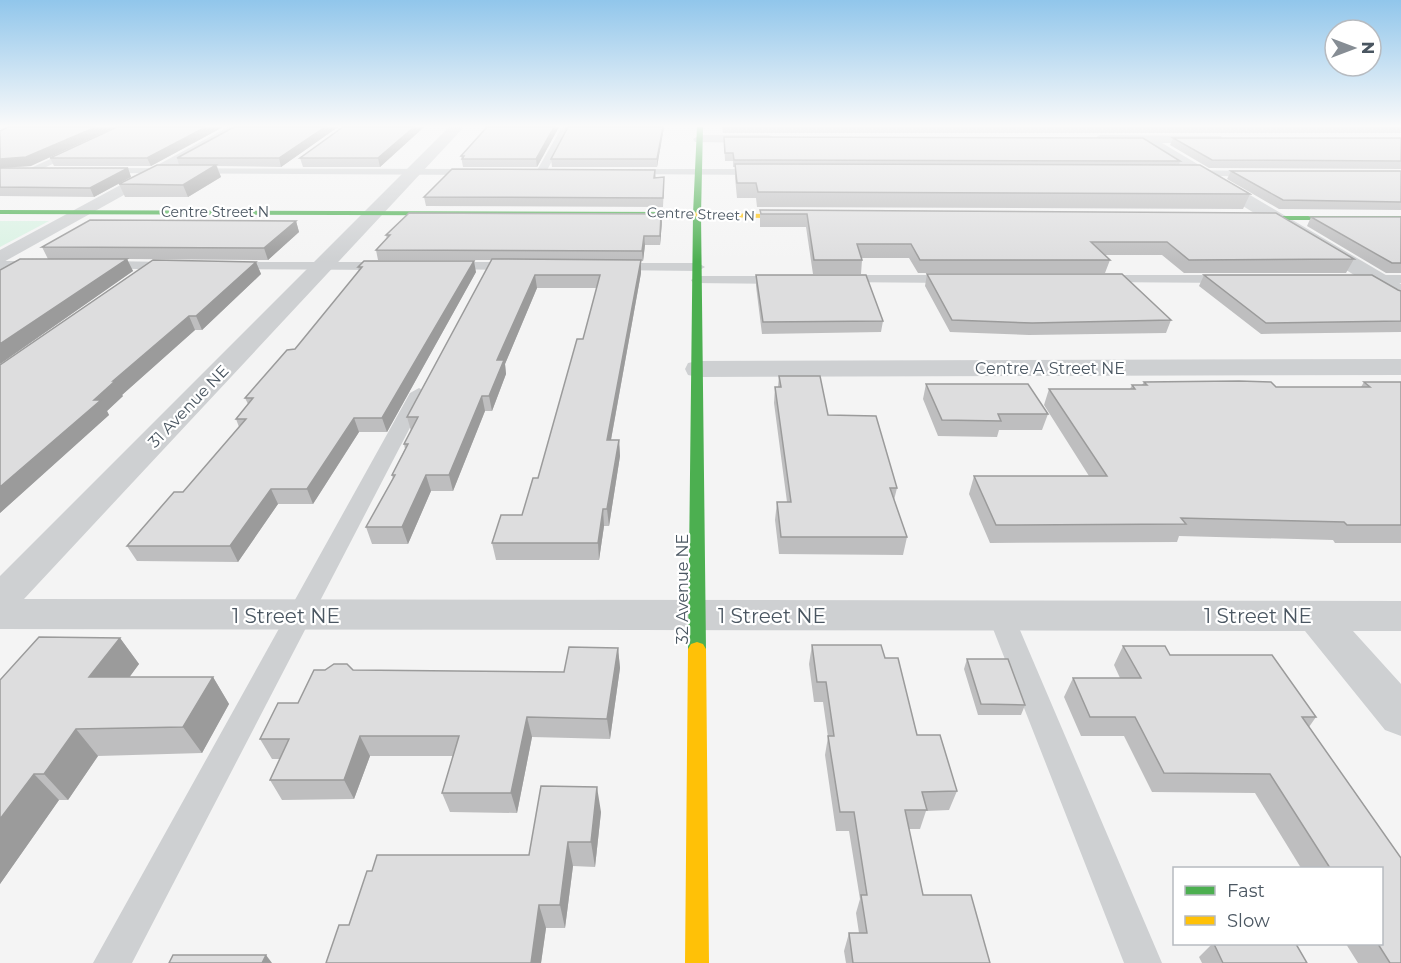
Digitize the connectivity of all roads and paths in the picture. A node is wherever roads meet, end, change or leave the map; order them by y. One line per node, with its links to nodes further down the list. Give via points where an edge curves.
1 (157, 172): 15 (street)
2 (276, 172): 3 (lane)
3 (284, 172): 4 (lane)
4 (414, 172): 5 (lane); 16 (street, 31 Avenue NE)
5 (485, 172)
6 (536, 172): 7 (lane)
7 (553, 172)
8 (613, 172): 9 (lane)
9 (700, 172): 10 (lane); 17 (main road, 32 Avenue NE)
10 (770, 172)
11 (1176, 173): 12 (lane)
12 (1201, 173): 13 (lane); 20 (street)
13 (1264, 174)
14 (0, 212): 15 (main road, Centre Street N)
15 (86, 212): 16 (main road, Centre Street N); 22 (street)
16 (375, 212): 17 (main road, Centre Street N); 29 (street, 31 Avenue NE)
17 (697, 214): 18 (main road, Centre Street N); 34 (main road, 32 Avenue NE)
18 (815, 217)
19 (1232, 218): 20 (main road)
20 (1276, 218): 21 (main road); 42 (street)
21 (1401, 218)
22 (0, 258)
23 (0, 265): 24 (lane)
24 (51, 265)
25 (85, 265): 26 (lane)
26 (154, 266): 27 (lane); 35 (lane)
27 (189, 266)
28 (212, 266): 29 (lane)
29 (324, 266): 30 (lane); 48 (street, 31 Avenue NE)
30 (398, 266)
31 (432, 266): 32 (lane, via 483,277)
32 (525, 267)
33 (596, 267): 34 (lane)
34 (698, 273): 36 (lane); 46 (main road, 32 Avenue NE)
35 (135, 279)
36 (801, 279)
37 (824, 279): 38 (lane)
38 (966, 279)
39 (1085, 279): 40 (lane)
40 (1251, 279)
41 (1345, 279): 42 (lane)
42 (1376, 279): 43 (lane); 44 (street)
43 (1401, 279)
44 (1401, 294)
45 (1401, 367): 46 (street, Centre A Street NE)
46 (698, 369): 54 (main road, 32 Avenue NE)
47 (432, 370): 51 (lane)
48 (0, 600)
49 (0, 614): 51 (street, 1 Street NE)
50 (1401, 615): 53 (street, 1 Street NE)
51 (298, 616): 54 (street, 1 Street NE); 56 (lane)
52 (1001, 616): 53 (street, 1 Street NE); 54 (street, 1 Street NE); 58 (lane)
53 (1316, 616): 55 (street)
54 (699, 617): 57 (main road, 32 Avenue NE)
55 (1401, 716)
56 (112, 963)
57 (697, 963)
58 (1143, 963)

